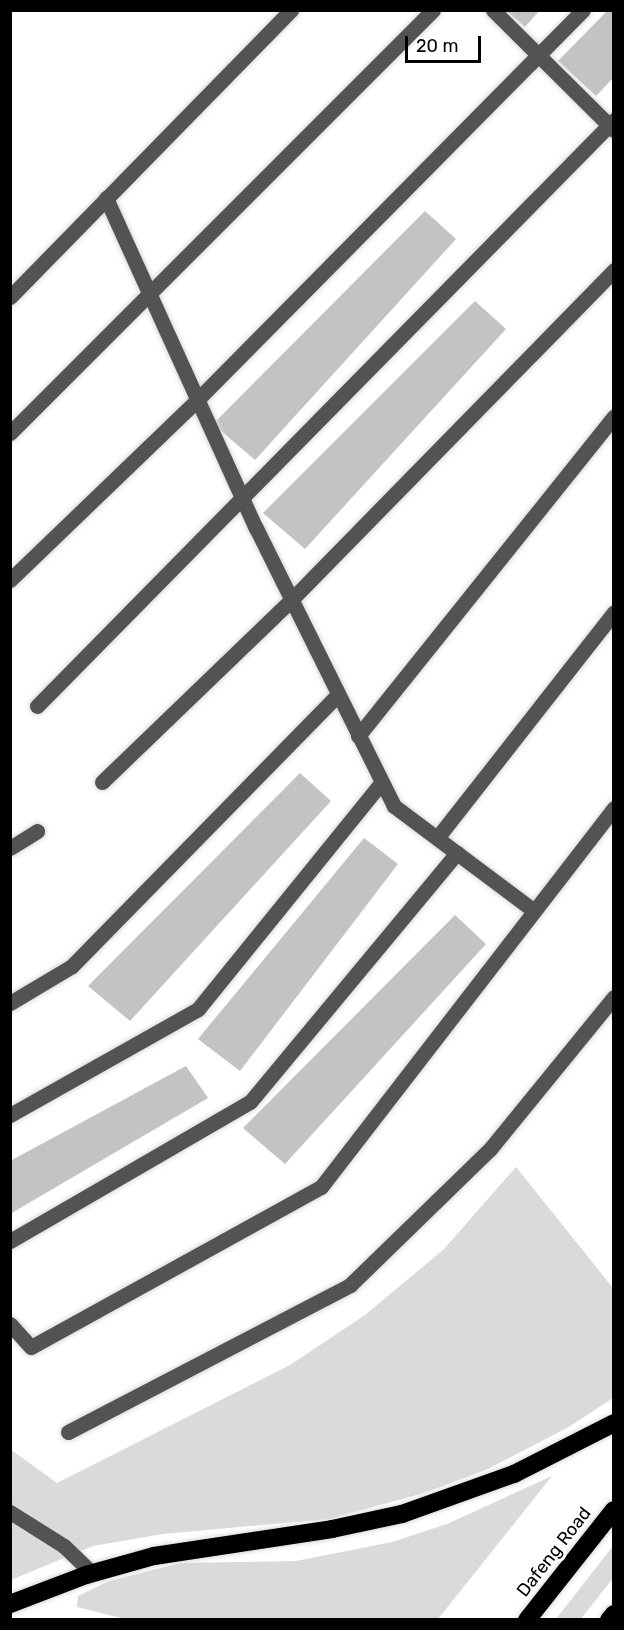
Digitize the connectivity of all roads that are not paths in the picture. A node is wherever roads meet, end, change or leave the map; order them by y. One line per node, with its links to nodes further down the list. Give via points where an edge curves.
1 (291, 10): 7 (street)
2 (433, 10): 9 (street)
3 (493, 10): 5 (street)
4 (583, 10): 5 (street)
5 (539, 56): 6 (street); 11 (street)
6 (612, 125): 14 (street)
7 (106, 198): 9 (street); 10 (street)
8 (614, 270): 16 (street)
9 (150, 293): 11 (street); 13 (street)
10 (10, 297)
11 (198, 399): 14 (street); 15 (street)
12 (614, 417): 20 (street)
13 (10, 433)
14 (243, 497): 16 (street); 19 (street)
15 (10, 580)
16 (293, 598): 18 (street); 21 (street)
17 (614, 612): 25 (street)
18 (338, 694): 20 (street); 30 (street, via 72,966)
19 (37, 706)
20 (358, 736): 22 (street)
21 (102, 782)
22 (381, 783): 25 (street, via 394,806); 31 (street, via 198,1009)
23 (614, 808): 28 (street)
24 (37, 831): 26 (street)
25 (437, 838): 27 (street)
26 (10, 848)
27 (457, 853): 28 (street); 32 (street, via 250,1102)
28 (533, 910): 33 (street, via 321,1187 31,1347)
29 (614, 997): 35 (street, via 490,1149 350,1285)
30 (10, 1003)
31 (10, 1115)
32 (10, 1241)
33 (10, 1324)
34 (614, 1423): 38 (highway, via 514,1474 402,1514 332,1529 193,1548)
35 (68, 1432)
36 (614, 1510): 41 (highway, Dafeng Road)
37 (10, 1512): 38 (street, via 64,1546)
38 (92, 1573): 39 (highway)
39 (10, 1604)
40 (614, 1614): 42 (highway)
41 (527, 1620)
42 (609, 1620)

